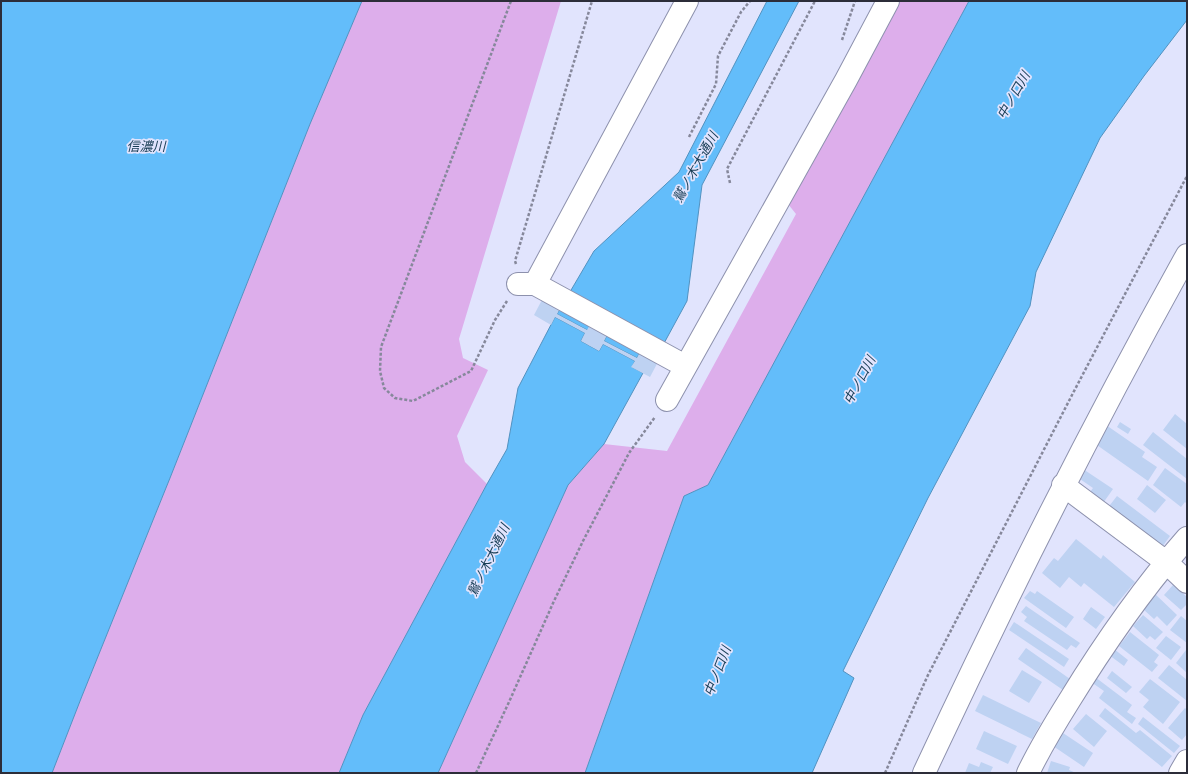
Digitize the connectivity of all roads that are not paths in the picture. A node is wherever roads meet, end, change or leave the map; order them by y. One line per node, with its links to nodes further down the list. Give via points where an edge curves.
1 (687, 1): 4 (street, via 534,286)
2 (888, 1): 4 (street, via 846,80)
3 (1187, 255): 6 (street)
4 (677, 362): 5 (street)
5 (667, 400)
6 (1064, 485): 8 (street); 11 (street)
7 (1187, 538): 8 (street)
8 (1166, 562): 9 (street); 12 (street, via 1120,621 1084,676)
9 (1187, 582)
10 (1187, 761): 13 (street)
11 (924, 773)
12 (1028, 773)
13 (1180, 773)

